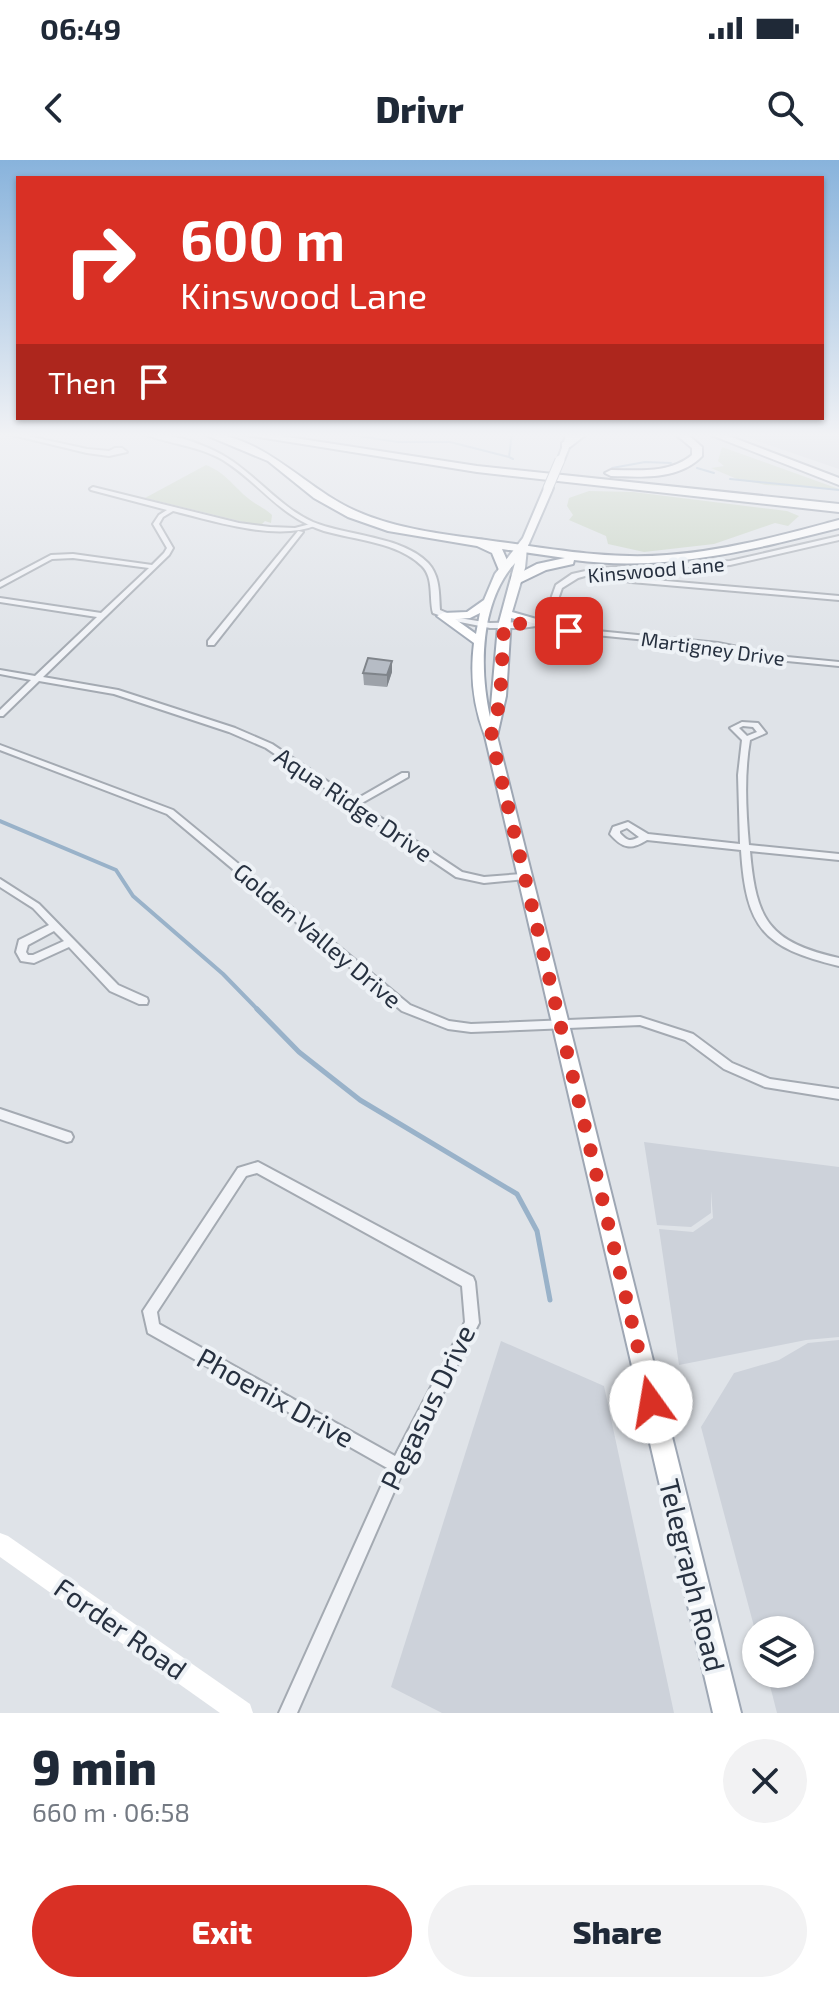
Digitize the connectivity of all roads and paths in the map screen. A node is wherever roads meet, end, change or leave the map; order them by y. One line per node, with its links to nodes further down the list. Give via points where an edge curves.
1 (163, 505): 6 (street)
2 (279, 505): 9 (street)
3 (334, 505): 12 (highway, via 397,529)
4 (540, 505): 13 (main road, Telegraph Road, bridge)
5 (816, 505): 7 (highway)
6 (174, 508): 10 (street); 15 (street, via 157,521 170,548)
7 (839, 508)
8 (839, 524): 14 (highway, via 706,556)
9 (314, 525): 10 (street); 24 (street, via 421,560 433,575 433,606)
10 (300, 532): 28 (street)
11 (839, 538): 17 (street, Kinswood Lane, via 730,563)
12 (474, 541): 13 (highway); 16 (highway, via 497,551)
13 (522, 548): 14 (highway); 16 (main road, Telegraph Road); 18 (main road, Telegraph Road)
14 (598, 559): 18 (highway, via 550,564)
15 (154, 567): 19 (street, via 51,557); 23 (street)
16 (504, 567): 22 (main road, Telegraph Road)
17 (589, 572): 20 (street); 26 (street, Kinswood Lane, via 559,587 549,617)
18 (517, 580): 25 (main road, Telegraph Road)
19 (0, 585)
20 (839, 598)
21 (0, 600): 23 (street)
22 (489, 602): 24 (main road, via 470,615); 27 (main road, Telegraph Road)
23 (104, 616): 32 (street)
24 (443, 616): 27 (street); 29 (main road)
25 (505, 620): 26 (main road); 27 (street); 34 (main road, Telegraph Road, via 500,701)
26 (541, 622): 30 (street, Martigney Drive, via 569,631 718,645)
27 (484, 623): 29 (main road, Telegraph Road)
28 (211, 643)
29 (481, 643): 34 (main road, Telegraph Road, via 478,701)
30 (839, 664)
31 (0, 672): 32 (street, Aqua Ridge Drive)
32 (37, 678): 33 (street); 38 (street, Aqua Ridge Drive, via 115,692 232,730 282,752)
33 (0, 714)
34 (491, 736): 42 (main road, Telegraph Road)
35 (746, 739): 40 (street, via 740,782)
36 (0, 747): 48 (street, Golden Valley Drive, via 170,812 415,1013 471,1028)
37 (405, 775): 38 (street)
38 (354, 804): 42 (street, Aqua Ridge Drive, via 459,875 484,880)
39 (646, 837): 40 (street)
40 (745, 847): 41 (street); 46 (street, via 747,890 761,922 792,947)
41 (839, 857)
42 (522, 877): 48 (main road, Telegraph Road)
43 (0, 882): 44 (street)
44 (56, 926): 45 (street); 45 (street, via 23,943 25,958)
45 (69, 943): 47 (street, via 114,988)
46 (839, 962)
47 (143, 1001)
48 (559, 1025): 49 (street, Golden Valley Drive, via 640,1021 689,1037 728,1066 769,1084); 57 (main road, Telegraph Road)
49 (839, 1094)
50 (0, 1114): 51 (street)
51 (67, 1137)
52 (153, 1328): 53 (street, Phoenix Drive); 53 (street, Pegasus Drive, via 150,1311 242,1172 258,1167 468,1282 472,1323)
53 (398, 1466): 56 (street, Pegasus Drive)
54 (0, 1544): 55 (main road, Forder Road)
55 (241, 1713)
56 (288, 1713)
57 (727, 1713)

